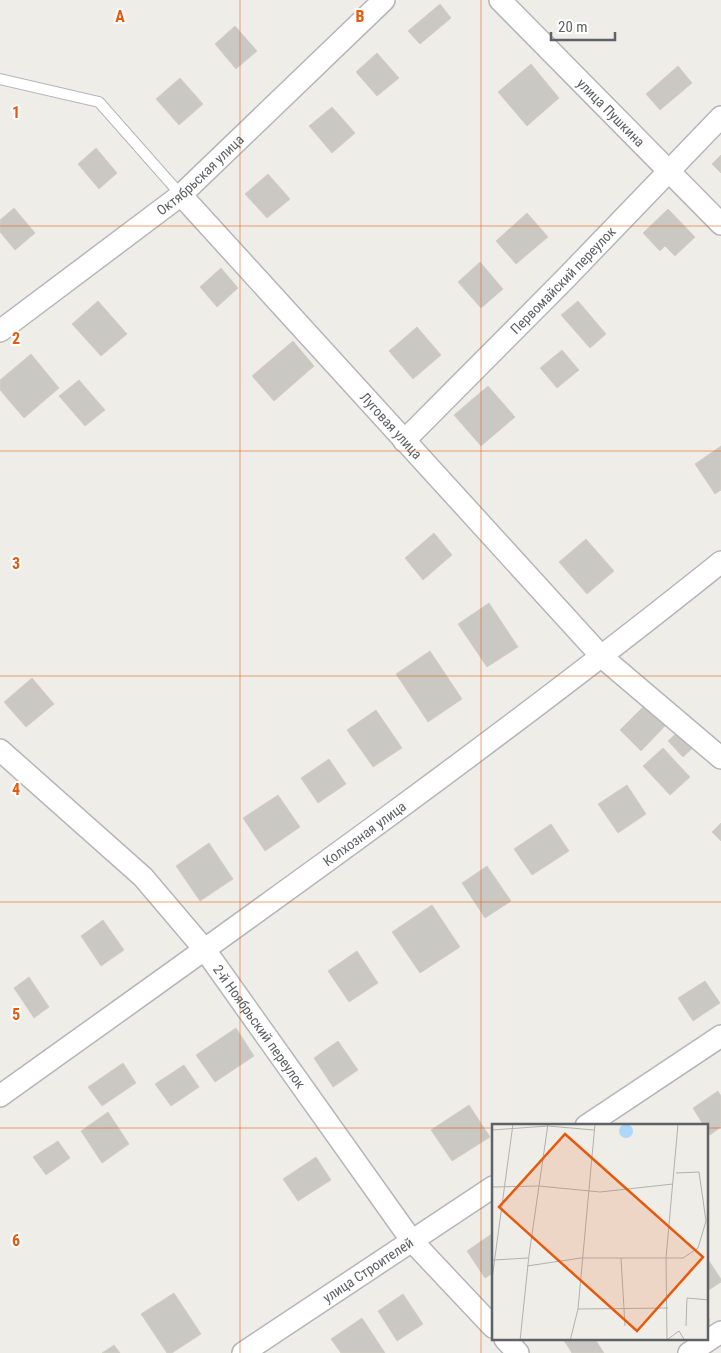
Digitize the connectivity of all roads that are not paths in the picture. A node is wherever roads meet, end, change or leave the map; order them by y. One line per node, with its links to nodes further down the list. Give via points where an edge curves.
1 (384, 0): 6 (street, Октябрьская улица)
2 (500, 0): 5 (street, улица Пушкина)
3 (0, 79): 6 (lane, via 99,102)
4 (721, 117): 5 (street, Первомайский переулок)
5 (668, 170): 7 (street, улица Пушкина); 9 (street, Первомайский переулок)
6 (181, 195): 8 (street, Октябрьская улица); 9 (street, Луговая улица)
7 (721, 224)
8 (0, 331)
9 (404, 441): 11 (street, Луговая улица)
10 (721, 562): 11 (street, Колхозная улица)
11 (602, 657): 13 (street, Луговая улица); 14 (street, Колхозная улица)
12 (0, 750): 14 (street, 2-й Ноябрьский переулок, via 143,877)
13 (721, 758)
14 (205, 950): 16 (street, Колхозная улица); 19 (street, 2-й Ноябрьский переулок)
15 (721, 1036): 17 (street)
16 (0, 1096)
17 (589, 1124)
18 (492, 1188): 19 (street, улица Строителей)
19 (412, 1241): 20 (street, 2-й Ноябрьский переулок); 23 (street, улица Строителей)
20 (492, 1325)
21 (721, 1332): 25 (street)
22 (506, 1340): 24 (street)
23 (243, 1353)
24 (518, 1353)
25 (688, 1353)

